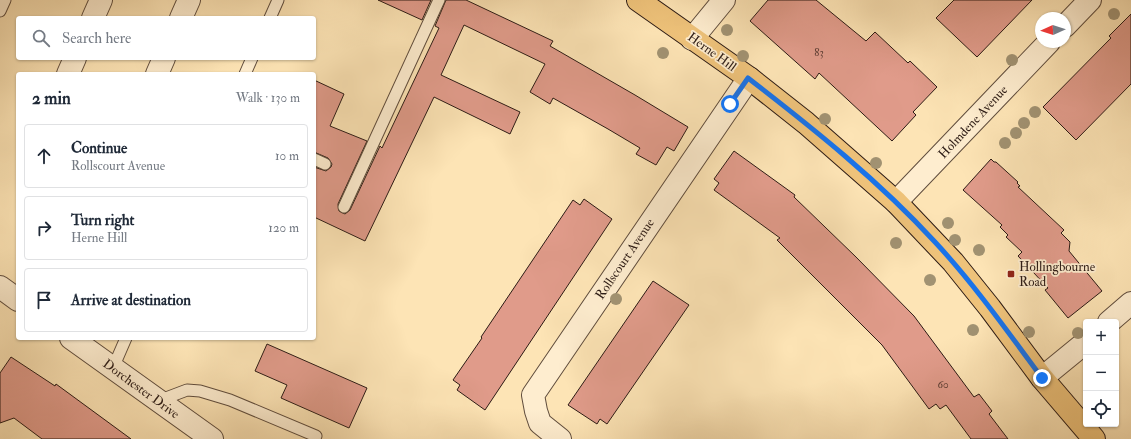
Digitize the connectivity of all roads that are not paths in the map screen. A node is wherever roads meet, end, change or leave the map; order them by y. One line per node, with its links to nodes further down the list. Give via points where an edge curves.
1 (5, 0): 9 (lane)
2 (101, 0): 10 (street)
3 (189, 0): 11 (street)
4 (278, 0): 12 (lane)
5 (439, 0): 26 (lane)
6 (638, 0): 14 (main road, Herne Hill)
7 (724, 0): 14 (street)
8 (1090, 0): 13 (street)
9 (0, 11)
10 (94, 16)
11 (182, 16)
12 (271, 16)
13 (1071, 20)
14 (692, 39): 22 (main road, Herne Hill)
15 (1043, 48): 25 (street, Holmdene Avenue)
16 (74, 60): 19 (street)
17 (163, 60): 20 (street)
18 (251, 60): 21 (lane)
19 (69, 72)
20 (158, 72)
21 (246, 72)
22 (748, 78): 25 (main road, Herne Hill, via 806,123); 37 (street, Rollscourt Avenue, via 533,395 540,423)
23 (316, 160): 24 (lane)
24 (325, 164)
25 (896, 202): 33 (main road, Herne Hill, via 953,262)
26 (344, 207)
27 (1131, 303): 28 (street)
28 (1112, 319)
29 (74, 340): 32 (street, Dorchester Drive)
30 (125, 340): 32 (lane)
31 (1083, 344): 33 (street)
32 (113, 368): 34 (street, Dorchester Drive)
33 (1042, 378): 38 (main road, Herne Hill)
34 (158, 401): 35 (lane, via 187,390 200,391 230,400); 36 (street, Dorchester Drive)
35 (316, 436)
36 (212, 439)
37 (560, 439)
38 (1094, 439)

